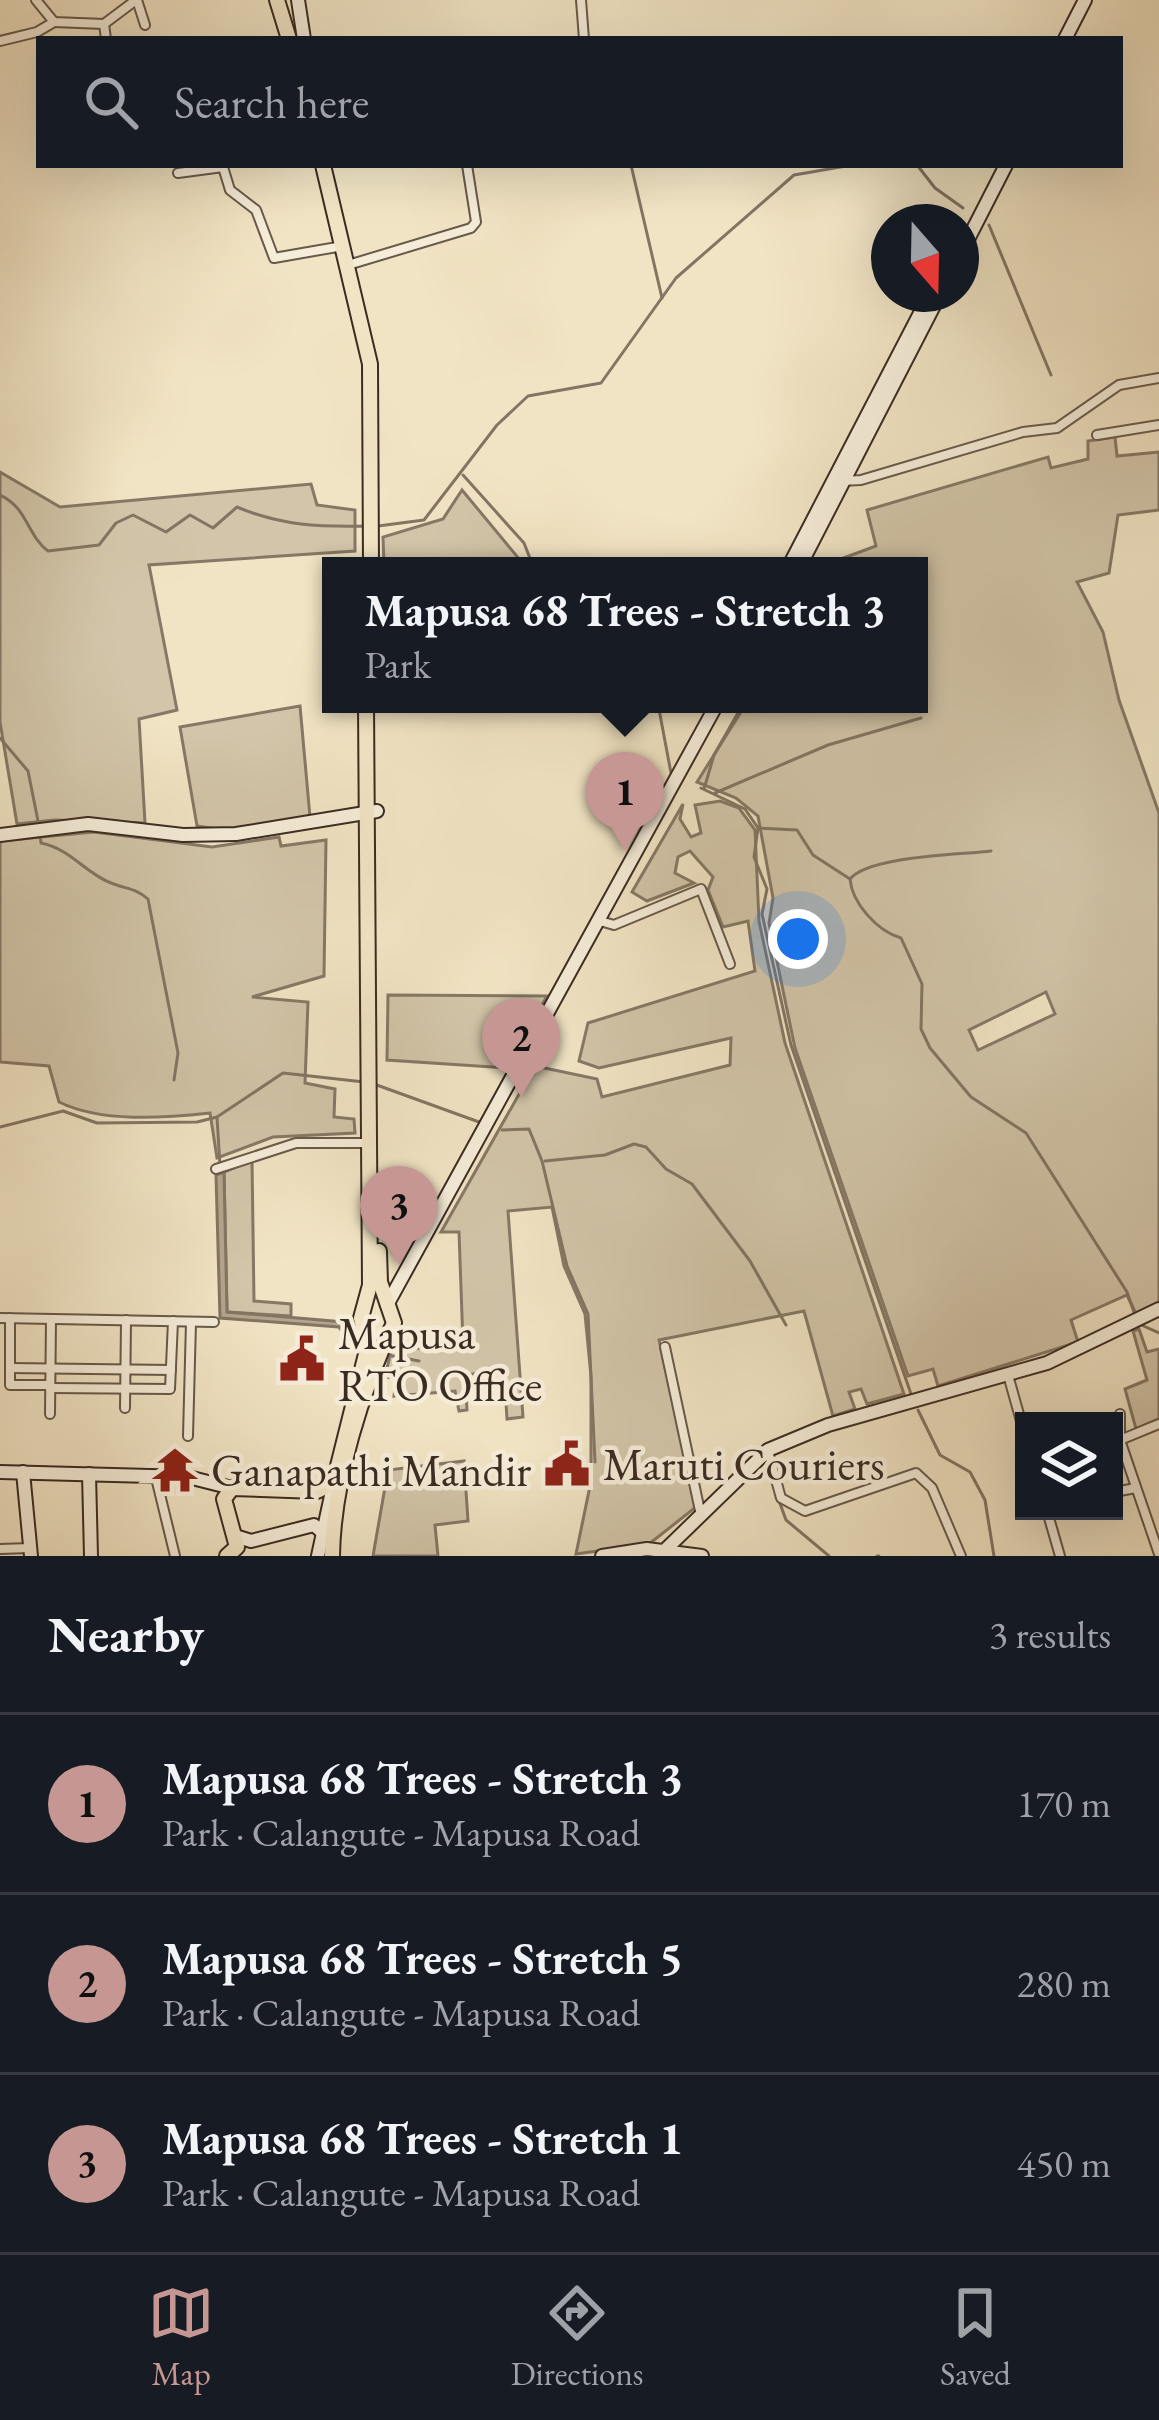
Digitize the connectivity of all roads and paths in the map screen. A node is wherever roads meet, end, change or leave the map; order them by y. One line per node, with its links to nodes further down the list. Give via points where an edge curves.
1 (36, 0): 8 (street)
2 (136, 0): 7 (street); 10 (street)
3 (278, 0): 12 (main road)
4 (298, 0): 13 (main road)
5 (581, 0): 14 (street)
6 (1088, 0): 15 (main road)
7 (124, 2): 9 (street)
8 (54, 22): 9 (street); 16 (street)
9 (104, 24): 11 (street)
10 (145, 25)
11 (106, 36)
12 (289, 36)
13 (304, 36)
14 (584, 36)
15 (1070, 36)
16 (0, 41)
17 (210, 168): 23 (street)
18 (224, 168): 26 (street, via 230,190 256,211 274,258)
19 (324, 168): 26 (main road)
20 (467, 168): 27 (street, via 472,228)
21 (1001, 168): 24 (main road)
22 (1002, 168): 25 (main road)
23 (178, 173)
24 (979, 206)
25 (979, 215)
26 (344, 246): 27 (main road)
27 (348, 265): 34 (main road, via 370,364)
28 (921, 312): 33 (main road)
29 (930, 312): 33 (main road)
30 (1159, 378): 33 (street, via 1119,385 1057,428)
31 (1159, 425): 32 (street)
32 (1097, 435)
33 (839, 480): 35 (main road); 36 (main road)
34 (367, 557)
35 (794, 557)
36 (804, 557)
37 (370, 713): 39 (main road)
38 (717, 713): 41 (main road)
39 (372, 811): 40 (main road, via 236,834 88,824); 43 (main road); 45 (main road)
40 (0, 835)
41 (603, 922): 42 (street, via 700,889); 45 (main road)
42 (730, 964)
43 (370, 1143): 44 (street, via 296,1143); 46 (main road)
44 (216, 1169)
45 (387, 1305): 46 (main road); 55 (main road, via 394,1323)
46 (367, 1307): 54 (main road)
47 (1159, 1309): 61 (main road)
48 (5, 1318): 49 (street); 57 (street)
49 (50, 1319): 50 (street); 58 (street)
50 (127, 1320): 51 (street); 59 (street)
51 (173, 1321): 52 (street); 60 (street)
52 (191, 1322): 53 (street); 68 (street)
53 (214, 1322)
54 (363, 1330): 55 (main road); 76 (main road, via 368,1346)
55 (388, 1334): 91 (main road, via 358,1426)
56 (665, 1347): 80 (street)
57 (10, 1368): 58 (street); 62 (street, via 10,1385)
58 (50, 1369): 59 (street); 62 (street)
59 (126, 1370): 60 (street); 63 (street)
60 (171, 1370): 63 (street, via 170,1389)
61 (1007, 1375): 65 (street); 71 (main road)
62 (50, 1386): 63 (street); 66 (street)
63 (126, 1389): 64 (street)
64 (125, 1408)
65 (1018, 1412)
66 (50, 1414)
67 (1159, 1424): 69 (street)
68 (188, 1436)
69 (1123, 1439)
70 (1123, 1449): 77 (street)
71 (768, 1450): 80 (main road); 95 (street, via 781,1498 805,1510 916,1473 932,1488)
72 (0, 1475): 73 (main road)
73 (24, 1475): 74 (main road); 85 (main road)
74 (89, 1477): 75 (main road); 79 (main road, via 188,1477); 88 (main road)
75 (157, 1482): 79 (main road); 89 (street)
76 (334, 1482): 79 (main road, via 317,1491); 82 (main road)
77 (1136, 1488): 78 (street); 87 (street)
78 (1123, 1490)
79 (228, 1494): 84 (main road)
80 (700, 1511): 86 (main road)
81 (1050, 1520): 96 (street)
82 (322, 1532): 84 (main road, via 314,1525); 90 (main road)
83 (0, 1549): 85 (street)
84 (234, 1549)
85 (31, 1552)
86 (663, 1552): 92 (main road); 93 (main road); 94 (main road)
87 (1159, 1554)
88 (91, 1556)
89 (175, 1556)
90 (318, 1556)
91 (332, 1556)
92 (602, 1556)
93 (648, 1556)
94 (702, 1556)
95 (961, 1556)
96 (1060, 1556)

